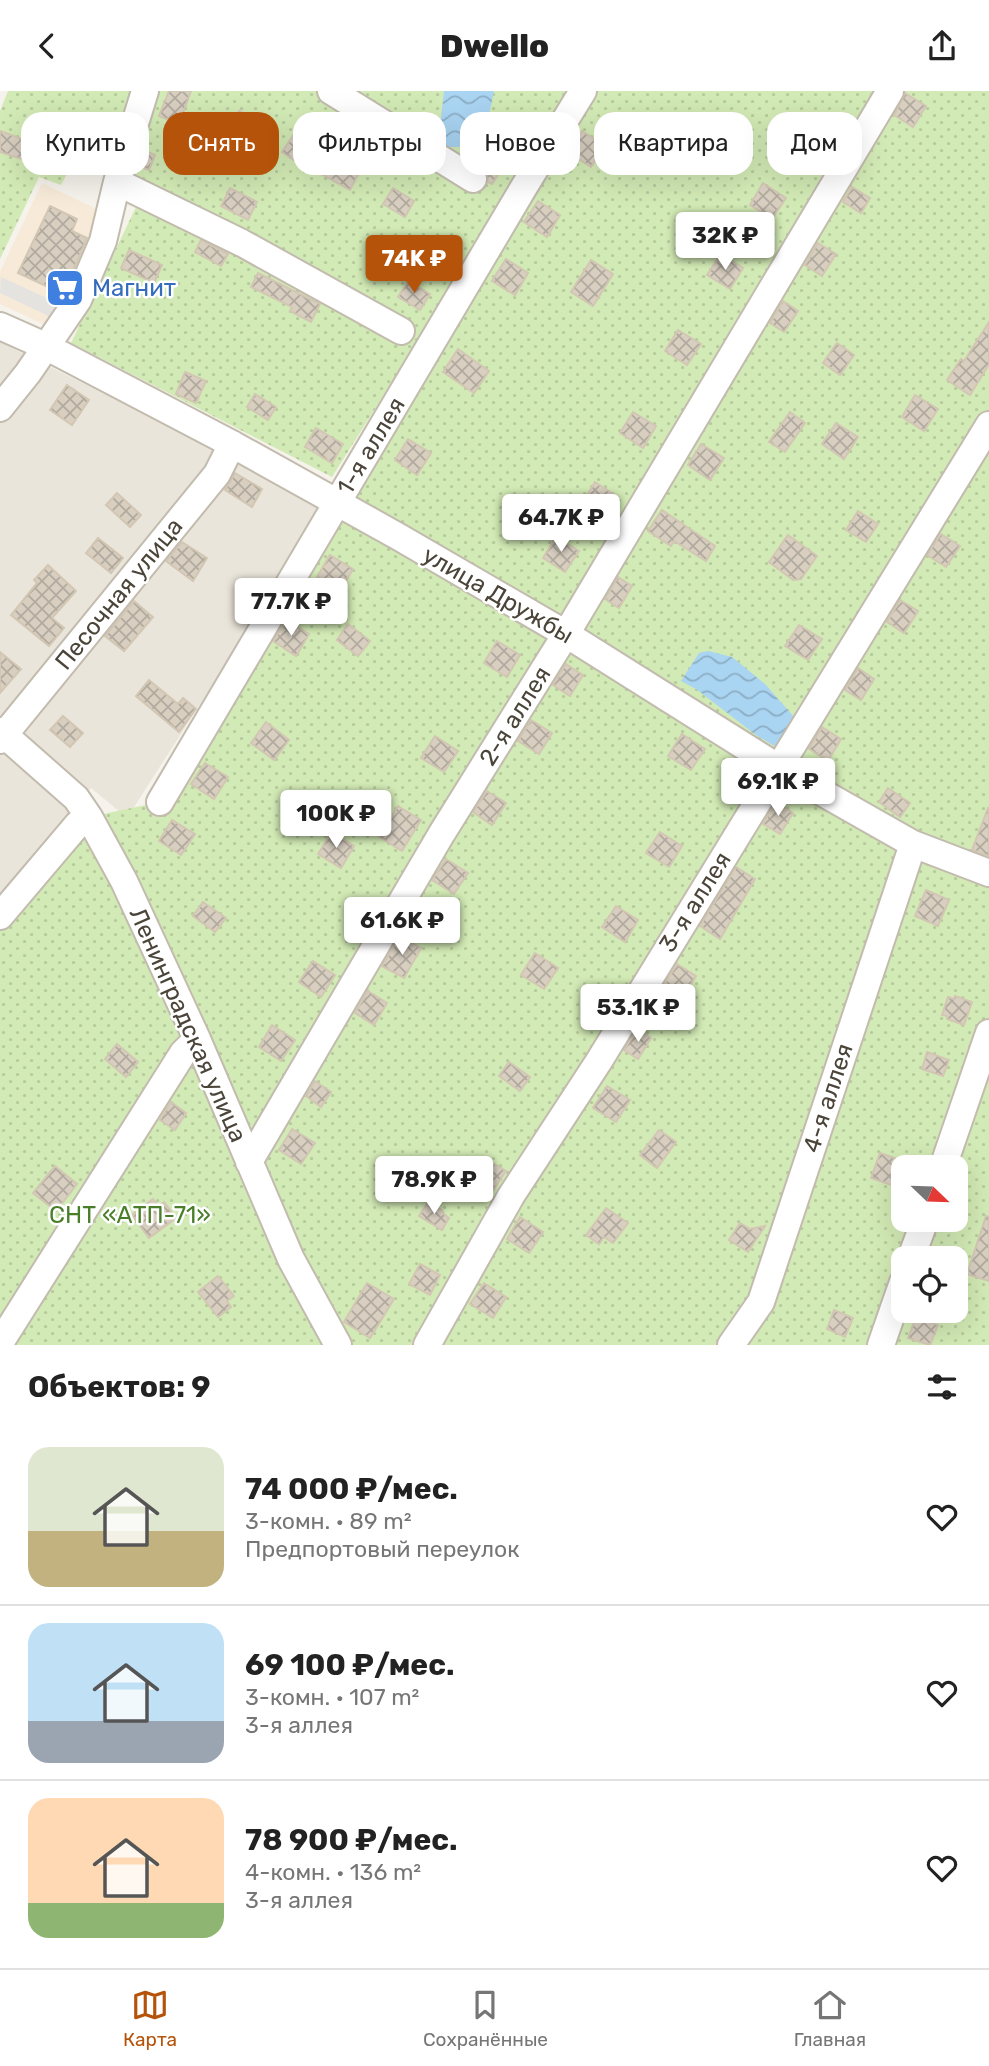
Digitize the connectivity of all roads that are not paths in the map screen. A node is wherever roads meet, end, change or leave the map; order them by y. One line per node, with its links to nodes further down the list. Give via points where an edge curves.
1 (145, 91): 6 (street)
2 (331, 91): 5 (street)
3 (583, 91): 13 (street, 1-я аллея)
4 (890, 91): 14 (street, 2-я аллея)
5 (473, 179)
6 (117, 182): 8 (street, via 242,243); 9 (street, via 103,241 78,300)
7 (0, 326): 9 (street, улица Дружбы)
8 (401, 331)
9 (45, 346): 10 (street); 12 (street, улица Дружбы)
10 (0, 408)
11 (989, 425): 16 (street, 3-я аллея)
12 (232, 444): 13 (street, улица Дружбы); 15 (street, Песочная улица, via 217,474)
13 (338, 502): 14 (street, улица Дружбы); 17 (street, 1-я аллея)
14 (566, 634): 16 (street, улица Дружбы); 25 (street, 2-я аллея, via 442,833)
15 (1, 735): 18 (street, Ленинградская улица, via 76,798)
16 (779, 768): 19 (street, улица Дружбы); 29 (street, 3-я аллея, via 511,1196)
17 (160, 802)
18 (89, 817): 21 (street, via 78,824); 23 (street, Ленинградская улица)
19 (913, 844): 20 (street, улица Дружбы); 30 (street, 4-я аллея, via 761,1302)
20 (989, 873)
21 (0, 916)
22 (989, 1033): 24 (street)
23 (197, 1039): 25 (street, Ленинградская улица); 28 (street, via 183,1053)
24 (947, 1155)
25 (249, 1162): 27 (street, Ленинградская улица)
26 (891, 1316): 31 (street)
27 (331, 1342)
28 (0, 1343)
29 (428, 1345)
30 (731, 1345)
31 (881, 1345)

